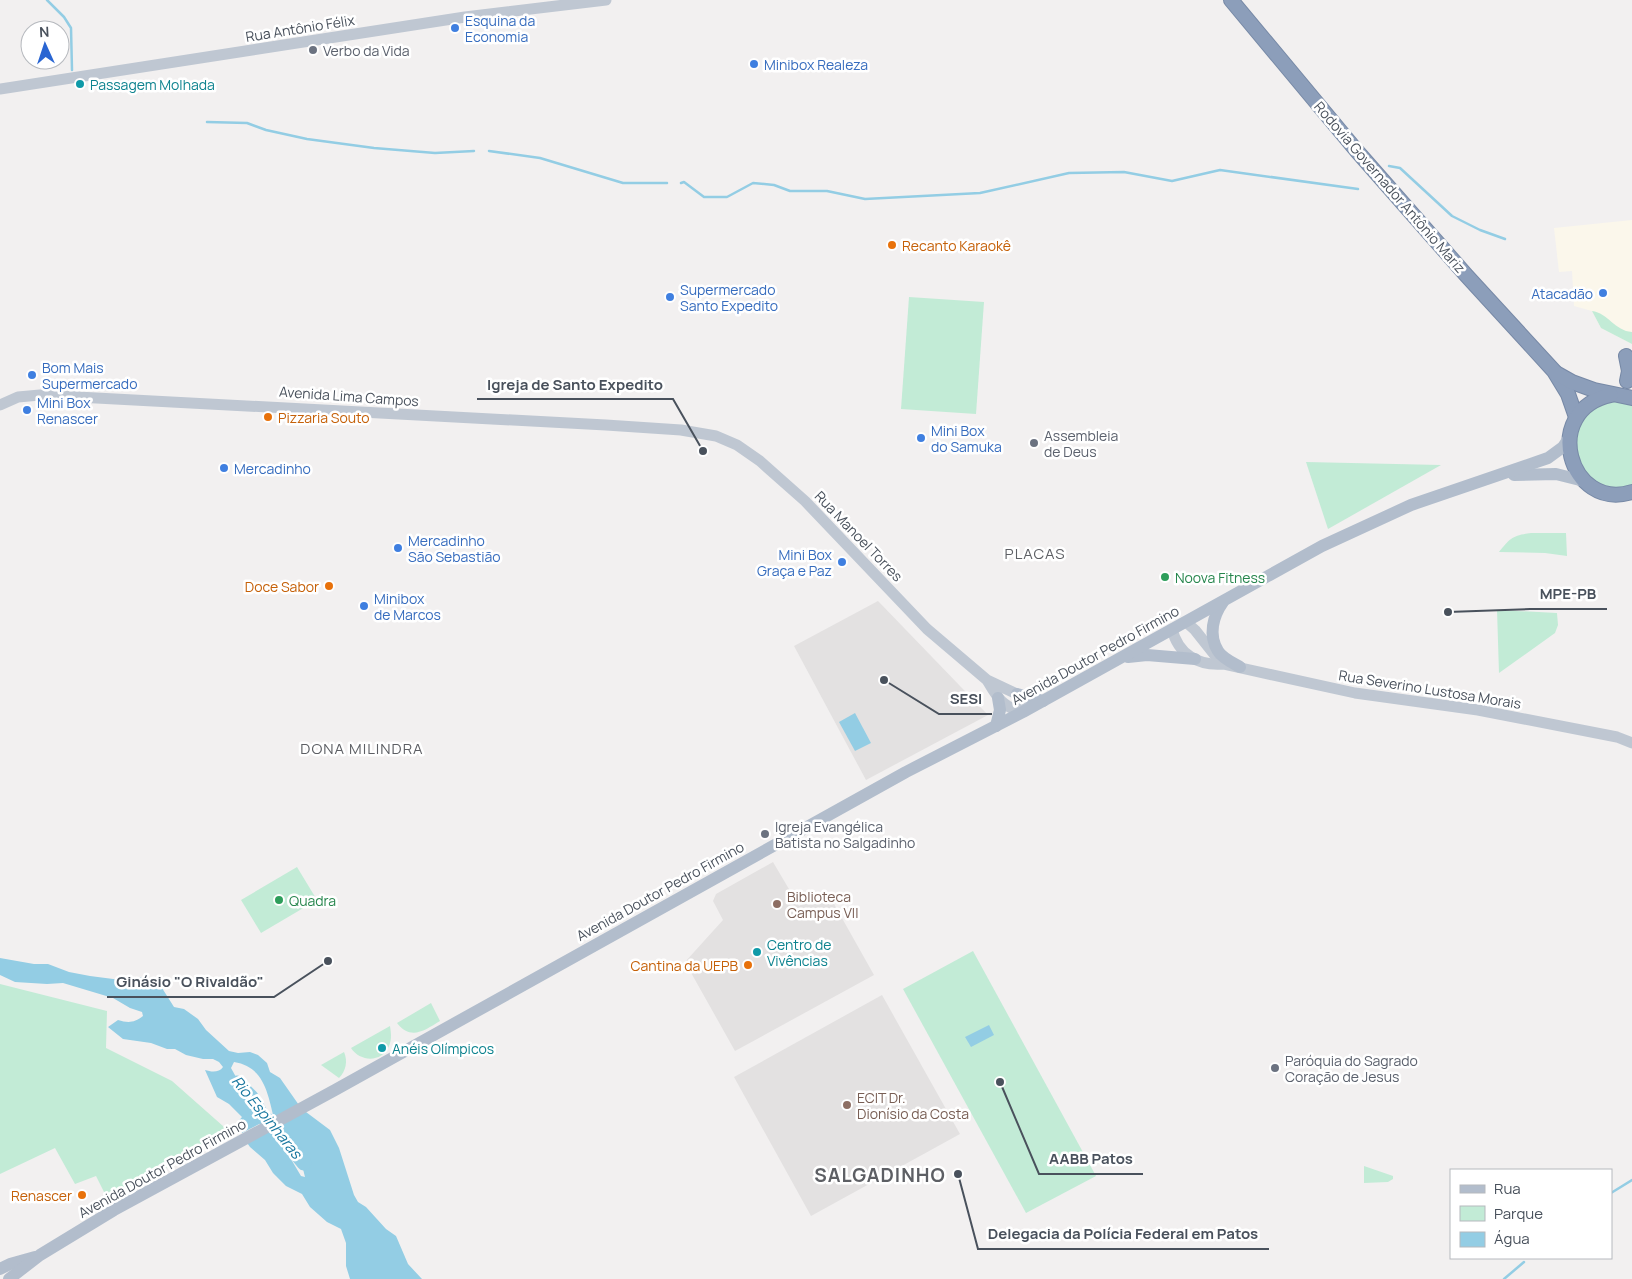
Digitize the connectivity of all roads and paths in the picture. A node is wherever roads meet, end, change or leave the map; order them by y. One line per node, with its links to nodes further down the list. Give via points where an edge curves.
1 (606, 0): 3 (main road, Rua Antônio Félix, via 466,17)
2 (1231, 0): 5 (highway, Rodovia Governador Antônio Mariz, via 1352,145)
3 (0, 89)
4 (1626, 356): 6 (highway)
5 (1554, 371): 7 (highway, Rodovia Governador Antônio Mariz, via 1582,386); 9 (highway, Rodovia Governador Antônio Mariz, via 1568,394)
6 (1630, 378): 7 (highway)
7 (1621, 396): 9 (highway, via 1591,402)
8 (0, 405): 10 (main road, Avenida Lima Campos, via 18,397 40,394)
9 (1576, 417): 11 (highway)
10 (697, 432): 22 (main road, Rua Manoel Torres, via 737,445 778,476 927,629)
11 (1569, 438): 12 (main road, Avenida Doutor Pedro Firmino, via 1548,458); 13 (highway, via 1573,466)
12 (1491, 478): 13 (main road, Avenida Doutor Pedro Firmino, via 1542,473); 15 (main road, Avenida Doutor Pedro Firmino, via 1411,505 1322,546)
13 (1584, 481): 14 (highway, via 1607,493)
14 (1632, 492)
15 (1224, 600): 16 (main road, Avenida Doutor Pedro Firmino); 21 (main road, via 1216,612 1213,637 1222,656)
16 (1186, 622): 17 (main road, Avenida Doutor Pedro Firmino); 20 (main road)
17 (1172, 629): 18 (main road, Avenida Doutor Pedro Firmino); 19 (main road, via 1181,649)
18 (1120, 658): 19 (main road, via 1147,655); 25 (main road, Avenida Doutor Pedro Firmino)
19 (1195, 659): 20 (main road, Rua Severino Lustosa Morais, via 1204,664)
20 (1223, 664): 21 (main road, Rua Severino Lustosa Morais)
21 (1240, 667): 28 (main road, Rua Severino Lustosa Morais, via 1355,693 1478,710 1607,735)
22 (987, 680): 23 (main road, Rua Manoel Torres); 24 (main road, Rua Manoel Torres)
23 (1018, 694): 25 (main road); 26 (main road)
24 (998, 698): 26 (main road, Rua Manoel Torres, via 1009,708); 27 (main road, via 1000,710)
25 (1043, 701): 26 (main road, Avenida Doutor Pedro Firmino)
26 (1023, 712): 27 (main road, Avenida Doutor Pedro Firmino)
27 (996, 726): 29 (main road, Avenida Doutor Pedro Firmino, via 906,772 114,1210)
28 (1632, 744)
29 (40, 1255): 30 (main road, Avenida Doutor Pedro Firmino); 31 (main road, Avenida Doutor Pedro Firmino)
30 (0, 1269)
31 (10, 1279)

